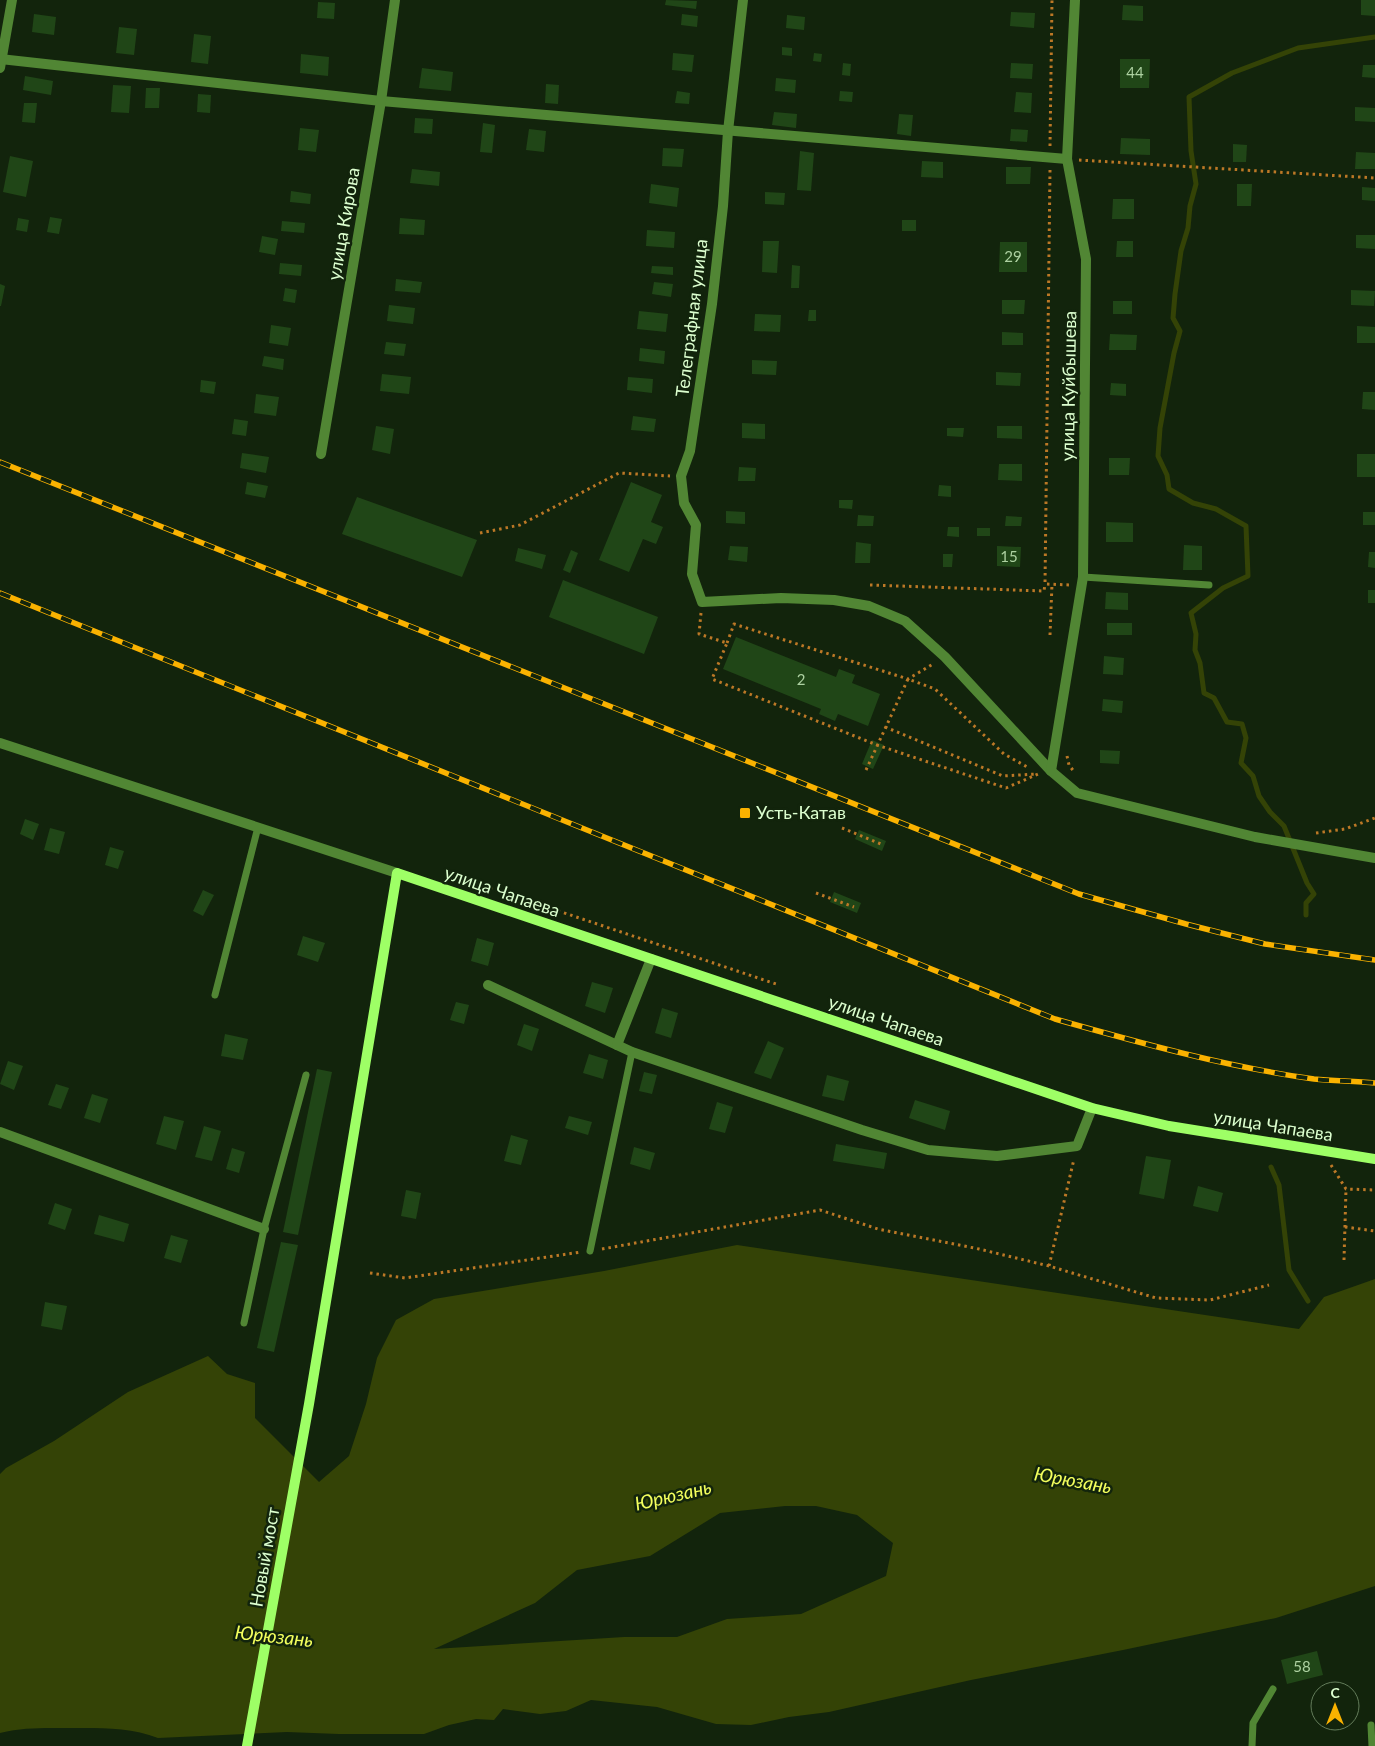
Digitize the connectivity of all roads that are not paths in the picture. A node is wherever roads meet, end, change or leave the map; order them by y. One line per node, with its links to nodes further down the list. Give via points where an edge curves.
1 (12, 0): 5 (street)
2 (395, 0): 6 (street, улица Кирова)
3 (743, 0): 7 (street, Телеграфная улица)
4 (1075, 0): 8 (street, улица Куйбышева)
5 (1, 62): 6 (street)
6 (381, 100): 7 (street); 9 (street, улица Кирова)
7 (728, 131): 8 (street); 13 (street, Телеграфная улица, via 704,362 690,451 680,476 684,503 696,525 692,574 702,602 834,600 869,606 905,621 945,657)
8 (1067, 159): 10 (street, улица Куйбышева, via 1086,259)
9 (321, 454)
10 (1082, 581): 11 (lane); 13 (street, улица Куйбышева)
11 (1209, 585)
12 (0, 742): 14 (street)
13 (1051, 771): 15 (street, via 1077,792 1255,837)
14 (258, 827): 16 (street); 19 (lane)
15 (1375, 858)
16 (397, 873): 17 (main road, улица Чапаева); 31 (main road, Новый мост, via 309,1404)
17 (651, 959): 20 (street); 23 (main road, улица Чапаева)
18 (488, 986): 20 (street)
19 (215, 994)
20 (617, 1045): 21 (street)
21 (632, 1052): 23 (street, via 928,1150 997,1156 1076,1146); 27 (lane)
22 (306, 1075): 26 (lane)
23 (1092, 1108): 25 (main road, улица Чапаева, via 1169,1126)
24 (0, 1132): 26 (street)
25 (1375, 1159)
26 (264, 1229): 28 (lane)
27 (590, 1251)
28 (244, 1323)
29 (1274, 1689): 32 (lane, via 1253,1723)
30 (1370, 1725): 33 (lane)
31 (247, 1746)
32 (1252, 1746)
33 (1372, 1746)

